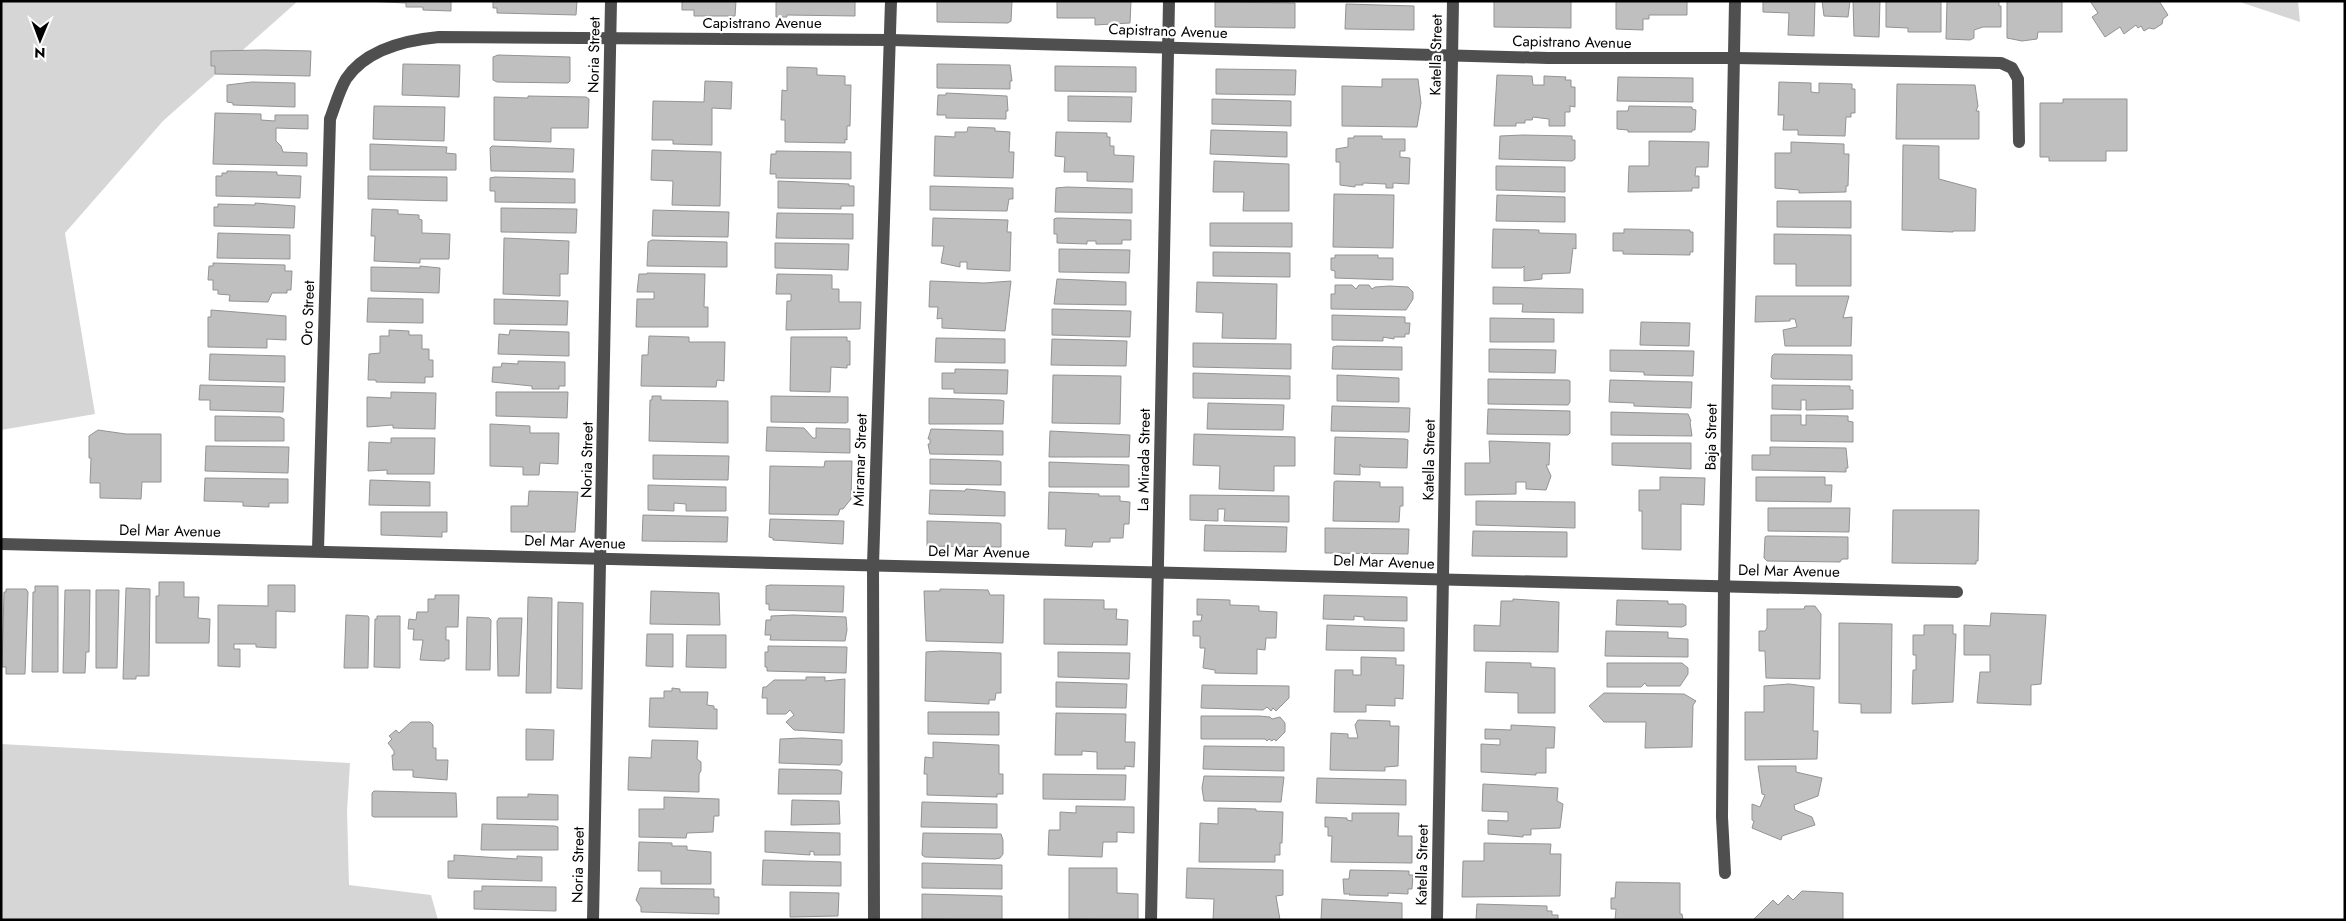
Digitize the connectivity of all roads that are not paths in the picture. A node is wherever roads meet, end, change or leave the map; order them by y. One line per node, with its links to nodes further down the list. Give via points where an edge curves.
1 (611, 1): 6 (street, Noria Street)
2 (891, 1): 7 (street, Miramar Street)
3 (1169, 1): 8 (street, La Mirada Street)
4 (1453, 1): 9 (street, Katella Street)
5 (1735, 1): 10 (street, Baja Street)
6 (610, 39): 7 (street, Capistrano Avenue); 11 (street, Capistrano Avenue, via 439,37 412,40 361,63); 15 (street, Noria Street)
7 (891, 40): 8 (street, Capistrano Avenue); 16 (street, Miramar Street)
8 (1168, 47): 9 (street, Capistrano Avenue); 17 (street, La Mirada Street)
9 (1452, 56): 10 (street, Capistrano Avenue); 18 (street, Katella Street)
10 (1735, 58): 12 (street, Capistrano Avenue, via 2001,63 2012,68 2018,79); 19 (street, Baja Street)
11 (346, 79): 14 (street, Oro Street, via 330,118)
12 (2019, 142)
13 (1, 544): 14 (street, Del Mar Avenue)
14 (318, 550): 15 (street, Del Mar Avenue)
15 (601, 559): 16 (street, Del Mar Avenue); 22 (street, Noria Street)
16 (873, 566): 17 (street, Del Mar Avenue); 23 (street, Miramar Street)
17 (1158, 573): 18 (street, Del Mar Avenue); 24 (street, La Mirada Street)
18 (1443, 580): 19 (street, Del Mar Avenue); 25 (street, Katella Street)
19 (1724, 586): 20 (street, Del Mar Avenue); 21 (street, Baja Street, via 1722,817)
20 (1957, 592)
21 (1725, 873)
22 (593, 920)
23 (874, 920)
24 (1151, 920)
25 (1437, 920)

